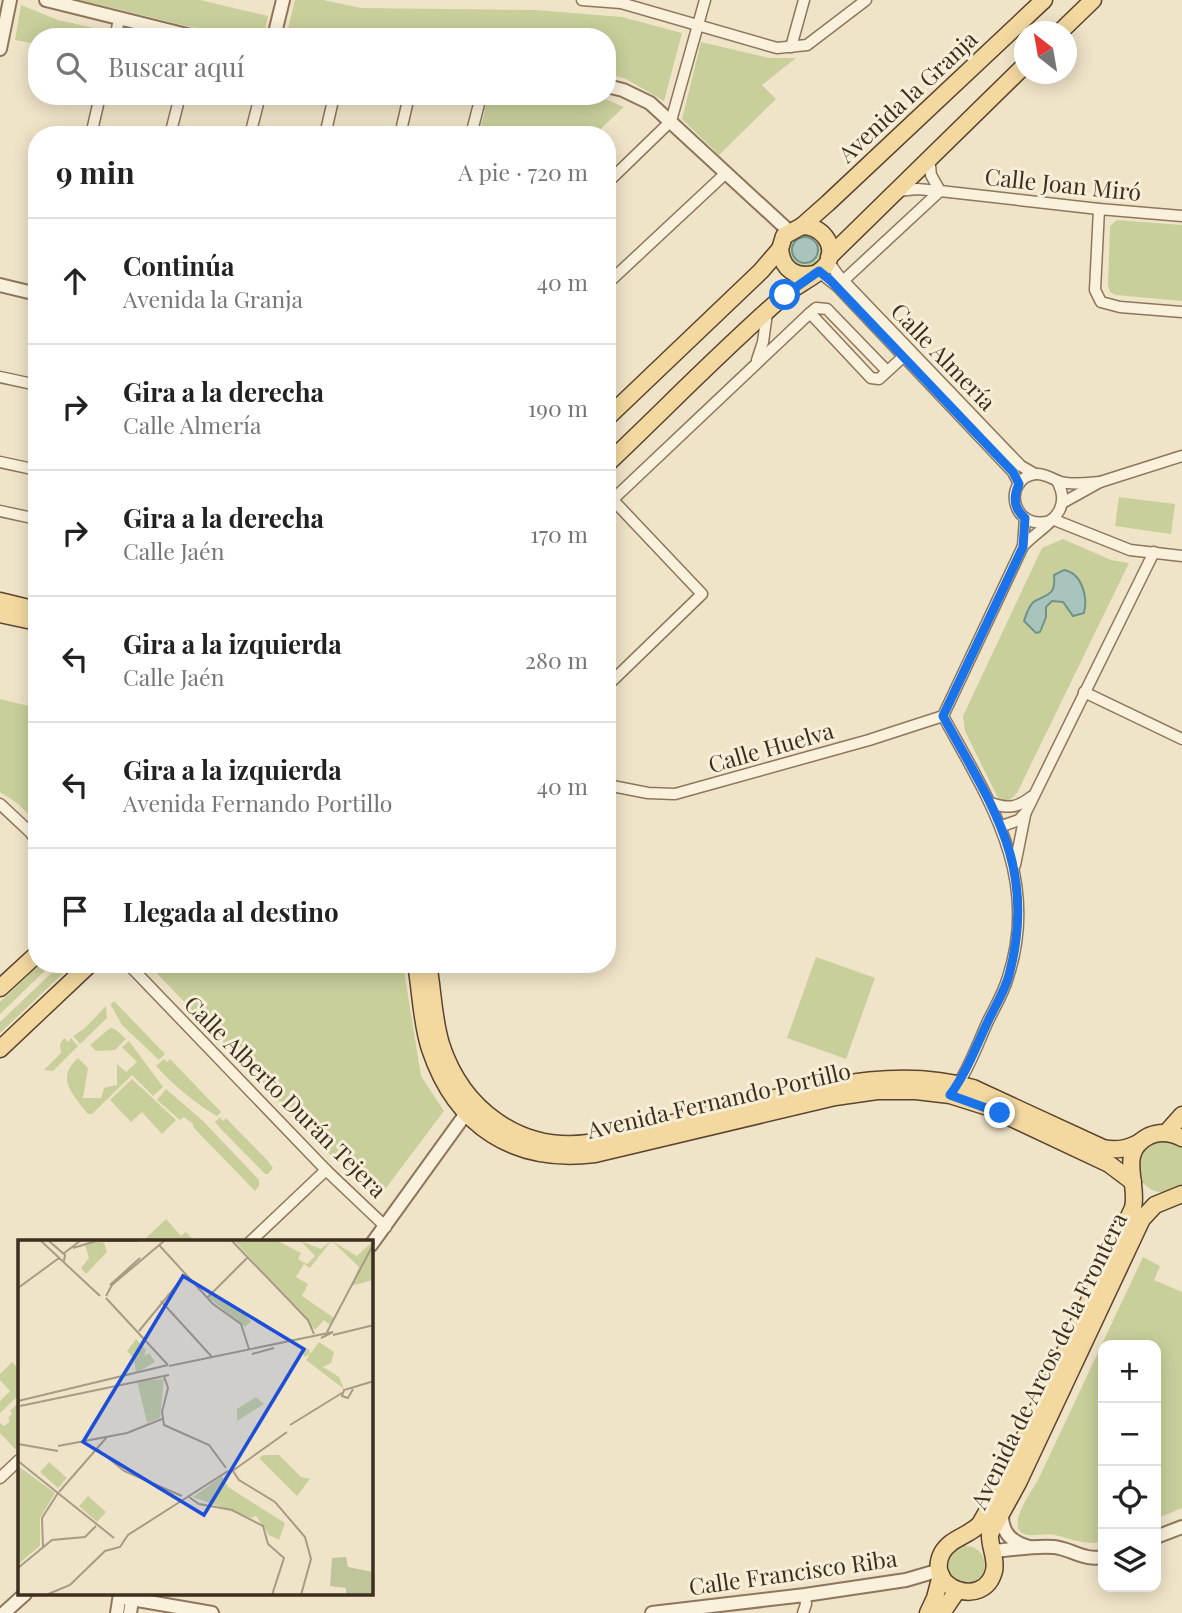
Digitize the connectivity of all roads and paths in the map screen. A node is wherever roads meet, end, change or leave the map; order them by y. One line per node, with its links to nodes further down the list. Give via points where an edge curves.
1 (10, 0): 18 (street)
2 (46, 0): 11 (street)
3 (283, 0): 16 (street)
4 (582, 0): 10 (street)
5 (705, 0): 13 (street)
6 (804, 0): 17 (street)
7 (866, 0): 17 (street, via 807,45)
8 (1044, 0): 41 (main road, Avenida la Granja)
9 (1093, 0): 12 (main road)
10 (621, 2): 13 (street)
11 (119, 20): 14 (street); 15 (street)
12 (1071, 21)
13 (698, 26): 17 (street, via 777,48); 27 (street)
14 (117, 28)
15 (155, 28)
16 (276, 28)
17 (791, 47)
18 (0, 49)
19 (1014, 76): 34 (main road)
20 (616, 88): 27 (street, via 650,103)
21 (98, 105): 28 (street)
22 (178, 105): 29 (street)
23 (258, 105): 30 (street)
24 (332, 105): 31 (street)
25 (408, 105): 32 (street)
26 (479, 105): 33 (street)
27 (671, 121): 35 (street); 36 (street)
28 (93, 126)
29 (172, 126)
30 (252, 126)
31 (328, 126)
32 (402, 126)
33 (473, 126)
34 (929, 157): 37 (street, via 931,175); 38 (main road)
35 (726, 173): 41 (street); 44 (street)
36 (616, 174)
37 (940, 191): 38 (street, Calle Joan Miró); 39 (street, Calle Joan Miró); 45 (street)
38 (894, 192): 43 (main road)
39 (1099, 209): 40 (street, Calle Joan Miró); 49 (street, via 1096,290 1101,302)
40 (1182, 216)
41 (796, 229): 42 (main road, Avenida la Granja, via 785,236); 43 (main road, via 822,232 829,245)
42 (780, 249): 43 (main road, via 783,262 800,275); 56 (main road, Avenida la Granja)
43 (822, 266): 45 (street, Calle Almería); 48 (main road); 51 (street, Calle Almería)
44 (616, 276)
45 (844, 281): 61 (street, Calle Almería, via 1021,466)
46 (0, 285): 47 (street)
47 (28, 292)
48 (768, 310): 52 (street, via 760,354); 57 (main road)
49 (1182, 312)
50 (810, 313): 52 (street); 53 (street, via 822,306 827,309); 53 (street, via 871,378 879,379)
51 (903, 357): 53 (street); 64 (street, Calle Almería, via 1013,472)
52 (753, 366): 65 (street)
53 (887, 371)
54 (0, 377): 55 (street)
55 (28, 383)
56 (616, 409)
57 (616, 455)
58 (1182, 456): 63 (street)
59 (0, 462): 60 (street)
60 (28, 468)
61 (1035, 474): 62 (street); 64 (street)
62 (1057, 481): 63 (street); 66 (street)
63 (1100, 482): 66 (street)
64 (1019, 484): 70 (street, via 1014,500)
65 (616, 496)
66 (1063, 504): 71 (street); 72 (street)
67 (616, 508): 80 (street, via 702,594)
68 (0, 511): 69 (street)
69 (28, 517)
70 (1025, 518): 71 (street); 73 (street)
71 (1051, 520): 72 (street); 73 (street)
72 (1086, 534): 74 (street, via 1129,550)
73 (1023, 547): 82 (street)
74 (1154, 552): 75 (street); 81 (street)
75 (1182, 556)
76 (0, 601): 77 (main road)
77 (28, 608)
78 (0, 614): 79 (main road)
79 (28, 620)
80 (616, 678)
81 (1084, 692): 83 (street); 87 (street)
82 (943, 716): 84 (street, Calle Huelva, via 676,794); 85 (street)
83 (1182, 739)
84 (616, 787)
85 (991, 803): 87 (street); 88 (street)
86 (0, 804): 89 (street)
87 (1023, 809): 88 (street); 90 (street)
88 (1002, 826): 90 (street)
89 (28, 830)
90 (1014, 869): 98 (street, via 1018,932 1008,978)
91 (28, 962): 96 (main road)
92 (80, 973): 97 (main road)
93 (137, 973): 104 (street, Calle Alberto Durán Tejera)
94 (417, 973): 99 (main road, Avenida Fernando Portillo, via 429,1047 444,1080)
95 (429, 973): 98 (main road, Avenida Fernando Portillo, via 440,1041 459,1082 496,1123 539,1142 588,1143 856,1081 909,1079)
96 (0, 988)
97 (0, 1049)
98 (954, 1089): 99 (main road, Avenida Fernando Portillo, via 855,1093 595,1154 562,1157 509,1144); 103 (main road, Avenida Fernando Portillo, via 990,1095 1103,1148 1128,1148); 105 (main road, Avenida Fernando Portillo, via 1109,1164)
99 (467, 1112): 107 (street)
100 (1182, 1115): 101 (main road)
101 (1166, 1133): 102 (main road); 103 (main road)
102 (1182, 1138)
103 (1140, 1142): 105 (main road, Avenida de Arcos de la Frontera, via 1131,1158)
104 (326, 1170): 107 (street, Calle Alberto Durán Tejera); 108 (street)
105 (1134, 1184): 106 (main road, Avenida de Arcos de la Frontera, via 1152,1199); 115 (main road, Avenida de Arcos de la Frontera, via 1130,1213 1001,1487 980,1524)
106 (1176, 1198): 112 (main road, Avenida de Arcos de la Frontera, via 1155,1205 1142,1219)
107 (386, 1227): 109 (street)
108 (252, 1240)
109 (373, 1243)
110 (18, 1461): 111 (street)
111 (0, 1478)
112 (1003, 1510): 116 (street, via 1006,1534); 117 (main road, Avenida de Arcos de la Frontera, via 990,1534)
113 (1182, 1527): 114 (street)
114 (1161, 1535)
115 (964, 1537): 117 (main road, Avenida de Arcos de la Frontera, via 976,1538); 119 (main road, Avenida de Arcos de la Frontera, via 947,1545)
116 (1032, 1548): 117 (street); 118 (street, via 1059,1547 1084,1558); 120 (street, via 1008,1557)
117 (992, 1551): 120 (main road, Avenida de Arcos de la Frontera)
118 (1098, 1557)
119 (940, 1573): 121 (main road); 122 (street, Calle Francisco Riba); 131 (main road, Avenida de Arcos de la Frontera)
120 (993, 1574): 121 (main road, via 982,1588)
121 (957, 1591): 132 (main road)
122 (805, 1595): 129 (street, Calle Francisco Riba); 130 (street)
123 (23, 1596): 125 (street)
124 (126, 1596): 126 (street); 127 (street); 128 (street)
125 (4, 1613)
126 (117, 1613)
127 (130, 1613)
128 (212, 1613)
129 (652, 1613)
130 (803, 1613)
131 (928, 1613)
132 (942, 1613)

